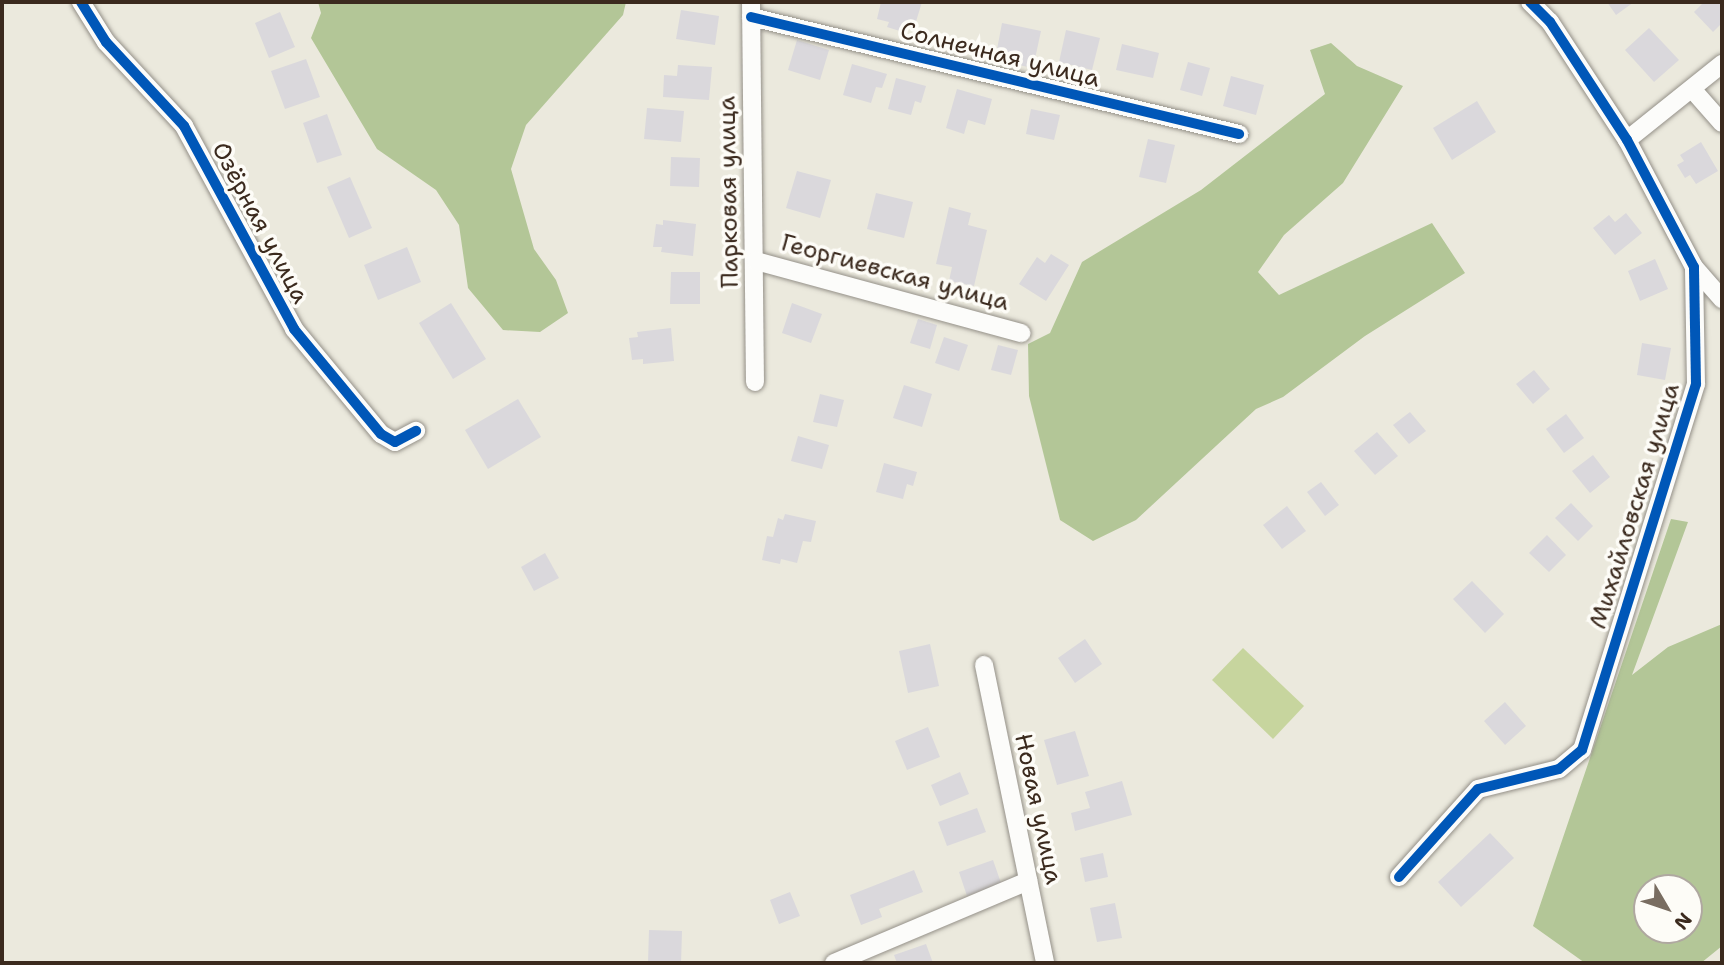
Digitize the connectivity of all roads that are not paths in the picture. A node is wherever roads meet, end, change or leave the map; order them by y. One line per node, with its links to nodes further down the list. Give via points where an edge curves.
1 (81, 2): 14 (street, Озёрная улица, via 106,42 184,126 294,329 381,435 395,442)
2 (1530, 2): 8 (street, Михайловская улица, via 1550,22)
3 (751, 9): 7 (street, Солнечная улица); 9 (street, Парковая улица)
4 (1722, 64): 5 (street)
5 (1692, 89): 6 (street); 8 (street)
6 (1722, 123)
7 (1239, 134)
8 (1627, 141): 10 (street, Михайловская улица)
9 (756, 261): 12 (street, Георгиевская улица); 13 (street, Парковая улица)
10 (1694, 267): 11 (street); 16 (street, Михайловская улица, via 1696,384 1582,750 1559,769 1478,789)
11 (1722, 299)
12 (1020, 333)
13 (755, 382)
14 (416, 431)
15 (984, 665): 17 (street, Новая улица)
16 (1399, 877)
17 (1028, 881): 18 (street); 19 (street, Новая улица)
18 (834, 963)
19 (1045, 963)

